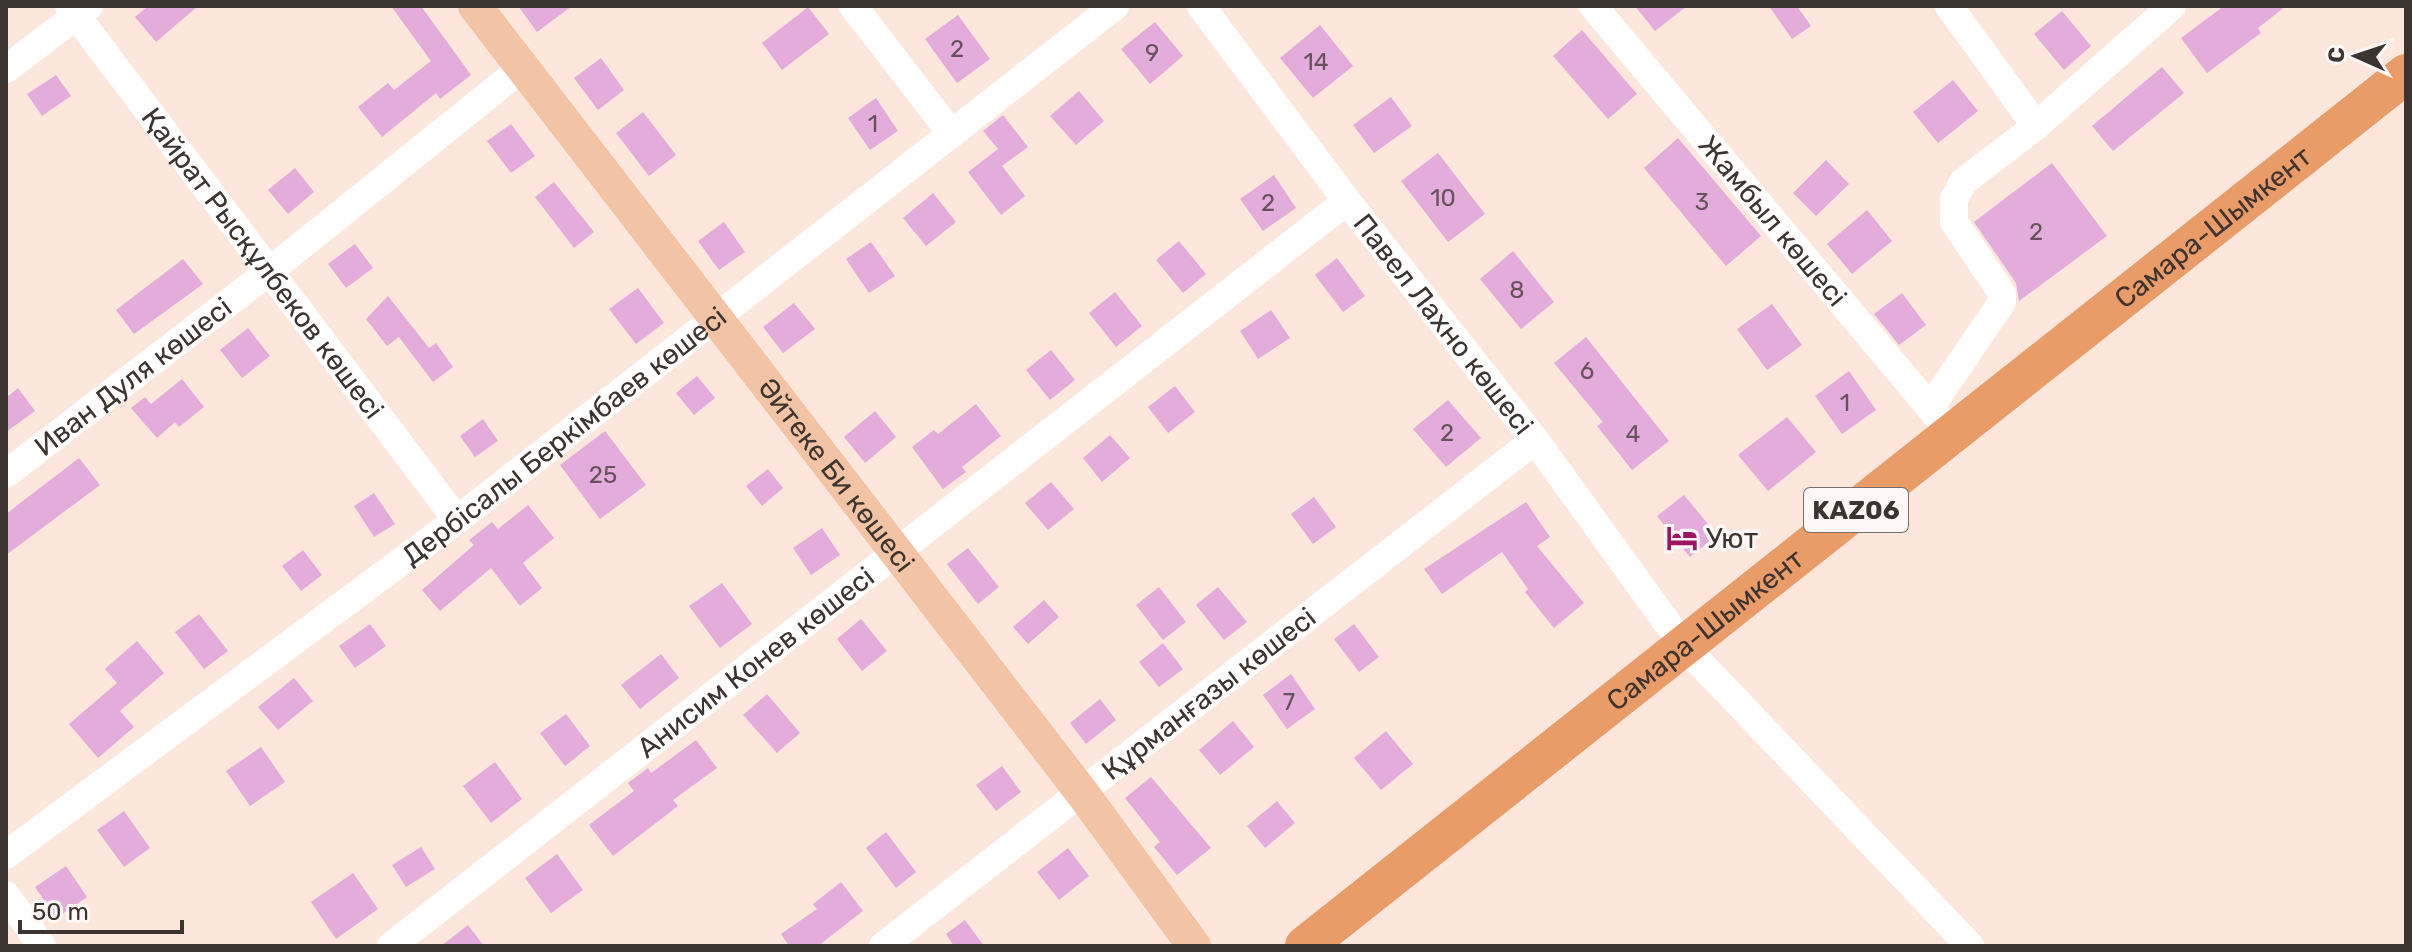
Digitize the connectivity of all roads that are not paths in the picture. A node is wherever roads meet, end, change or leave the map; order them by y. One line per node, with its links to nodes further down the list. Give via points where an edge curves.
1 (475, 6): 9 (main road, Әйтеке Би көшесі)
2 (853, 6): 13 (street)
3 (1115, 6): 13 (street, Дербісалы Беркімбаев көшесі)
4 (1201, 6): 14 (street, Павел Лахно көшесі)
5 (1593, 6): 17 (street, Жамбыл көшесі)
6 (1949, 6): 12 (street)
7 (2172, 6): 12 (street)
8 (78, 9): 10 (street); 15 (street, Қайрат Рысқұлбеков көшесі)
9 (522, 68): 15 (street, Иван Дуля көшесі); 16 (main road, Әйтеке Би көшесі)
10 (6, 69)
11 (2406, 74): 17 (highway, Самара-Шымкент / KАZ06)
12 (2036, 126): 17 (street, via 1963,182 1954,199 1954,222 2002,293 2002,302)
13 (952, 134): 16 (street, Дербісалы Беркімбаев көшесі)
14 (1347, 201): 18 (street, Павел Лахно көшесі); 21 (street, Анисим Конев көшесі)
15 (271, 270): 19 (street, Иван Дуля көшесі); 20 (street, Қайрат Рысқұлбеков көшесі)
16 (716, 319): 20 (street, Дербісалы Беркімбаев көшесі); 21 (main road, Әйтеке Би көшесі)
17 (1941, 421): 22 (highway, Самара-Шымкент / KАZ06)
18 (1535, 440): 22 (street, Павел Лахно көшесі); 23 (street, Құрманғазы көшесі)
19 (6, 474)
20 (457, 520): 24 (street, Дербісалы Беркімбаев көшесі)
21 (895, 551): 23 (main road, Әйтеке Би көшесі); 27 (street, Анисим Конев көшесі)
22 (1683, 645): 30 (highway, Самара-Шымкент / KАZ06); 31 (street, Павел Лахно көшесі)
23 (1083, 794): 28 (street, Құрманғазы көшесі); 29 (main road, Әйтеке Би көшесі)
24 (6, 855)
25 (6, 895): 26 (street)
26 (42, 946)
27 (391, 946)
28 (883, 946)
29 (1194, 946)
30 (1305, 946)
31 (1970, 946)

